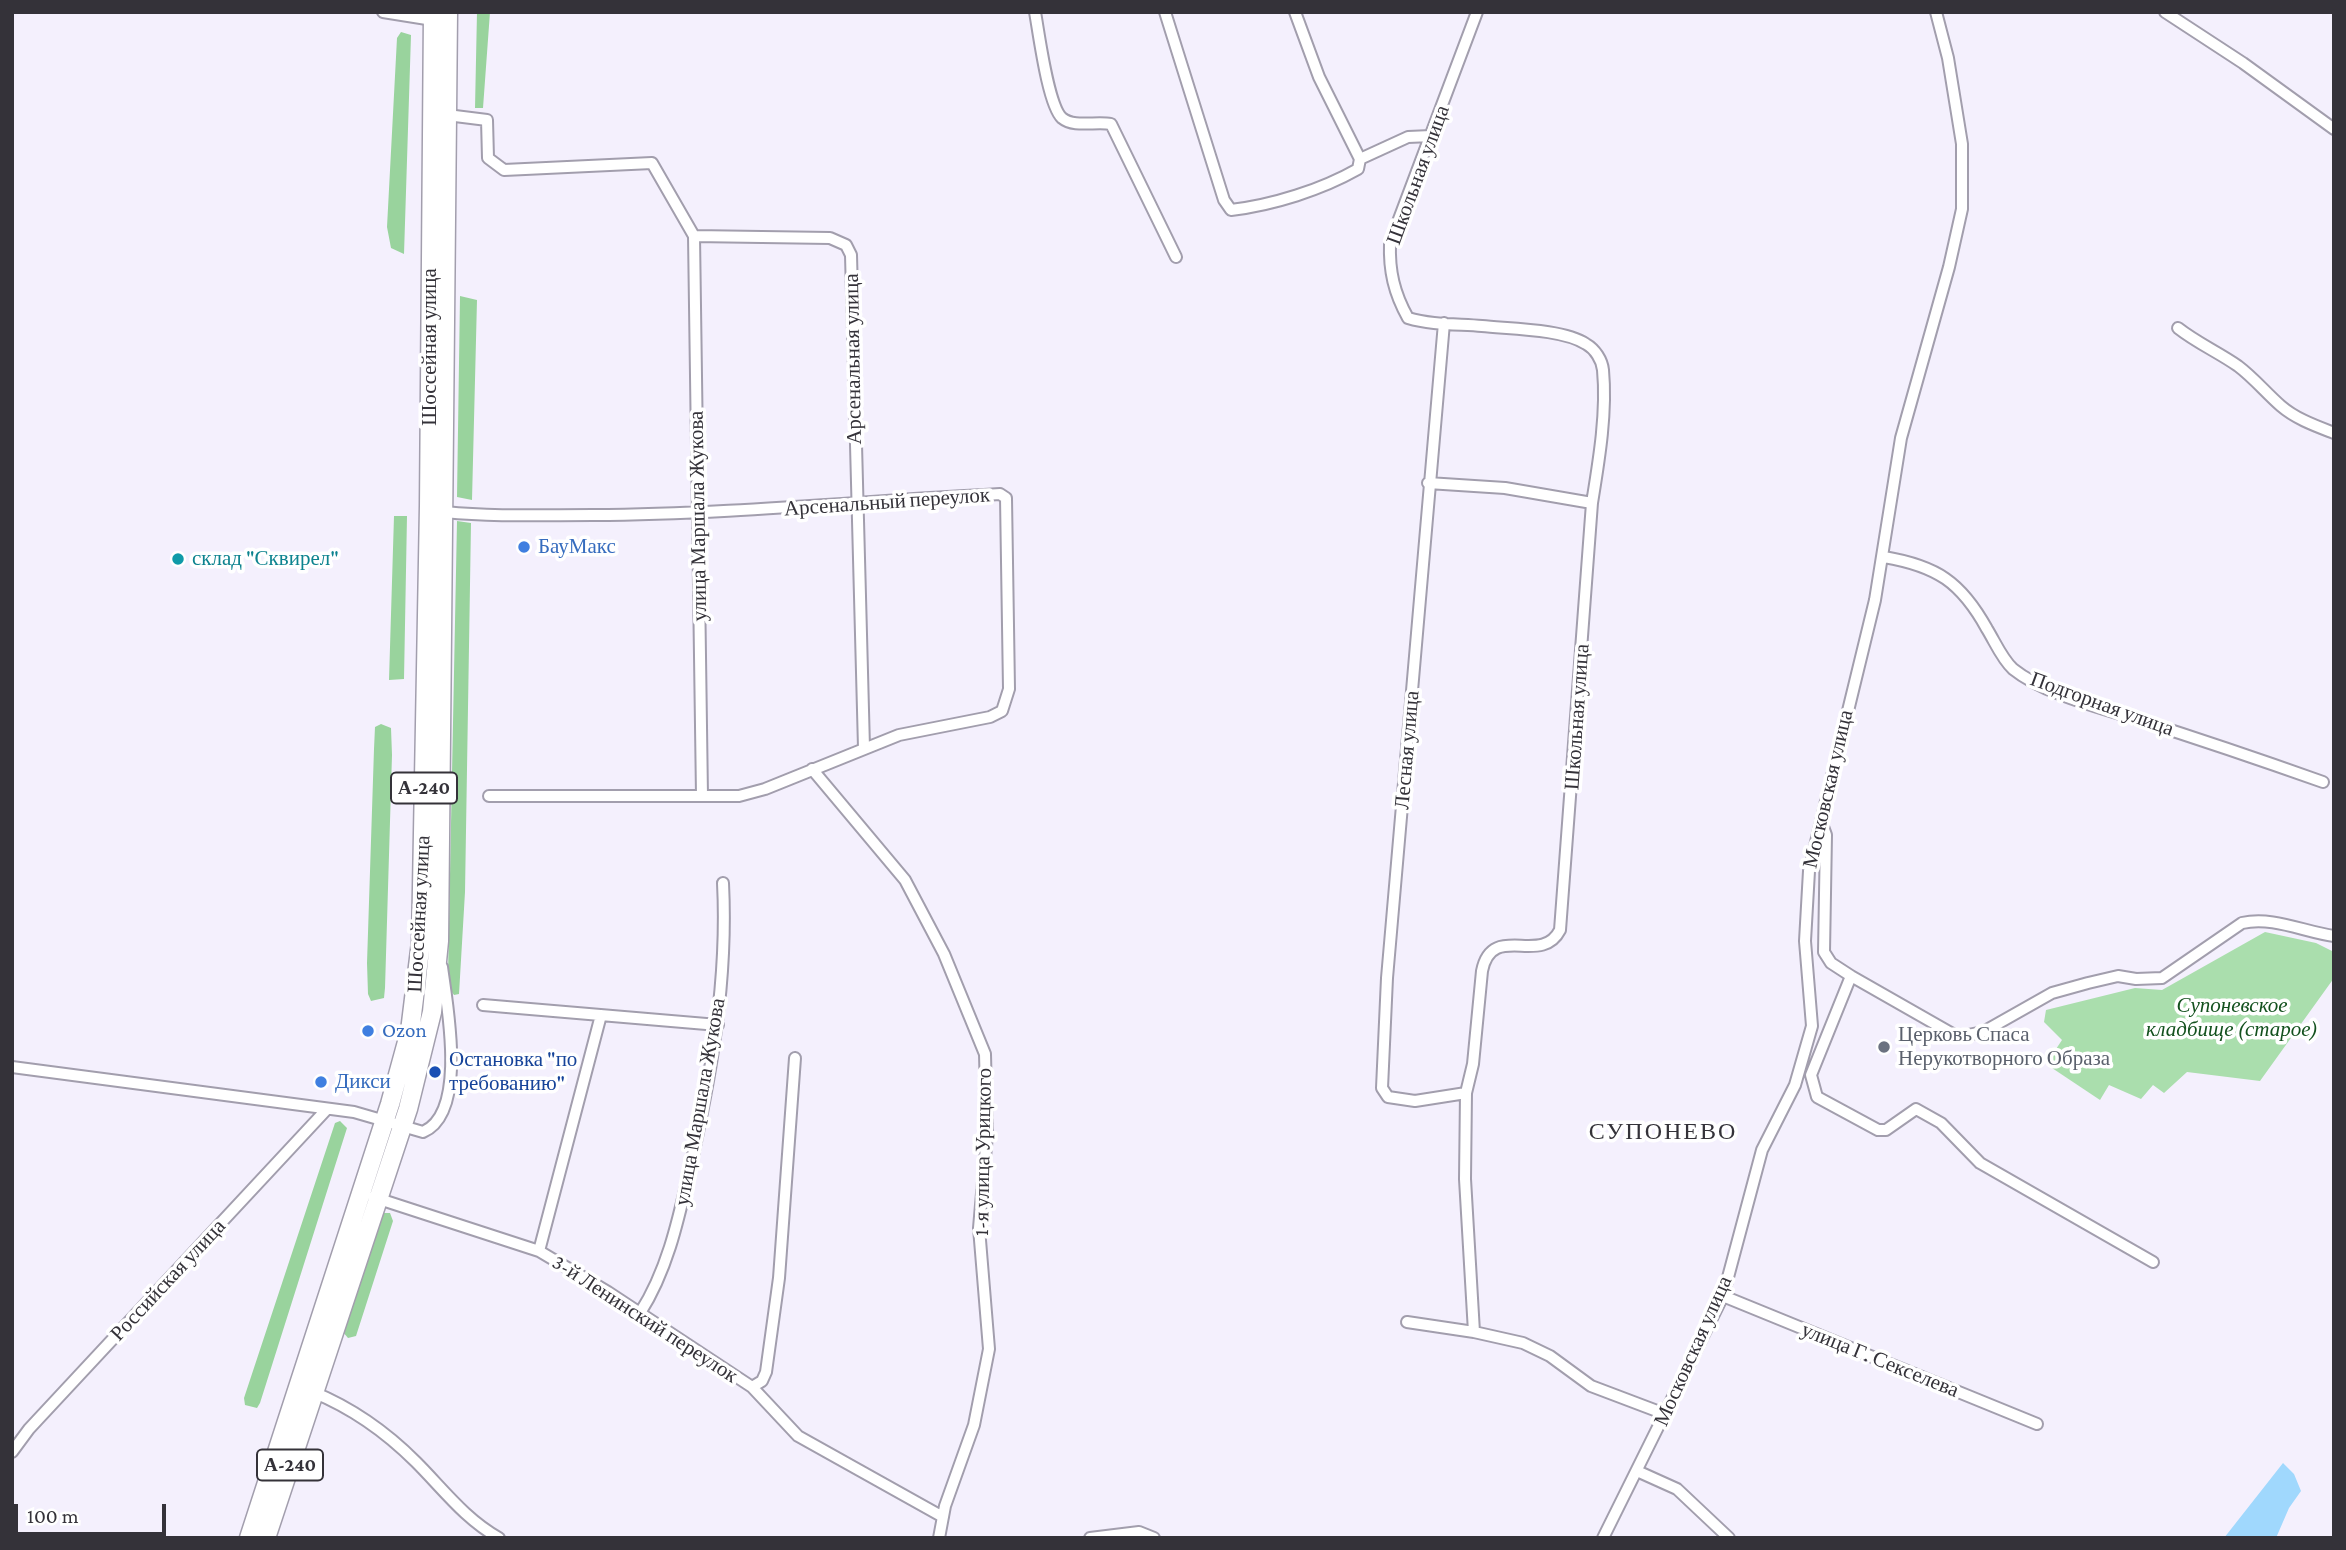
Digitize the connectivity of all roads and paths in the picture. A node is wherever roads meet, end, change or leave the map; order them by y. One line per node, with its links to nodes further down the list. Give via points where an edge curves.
1 (383, 12): 8 (street)
2 (1035, 12): 14 (street, via 1052,101 1063,118 1075,124 1111,124)
3 (1166, 12): 12 (street, via 1224,200 1231,210 1340,179 1358,169)
4 (1295, 12): 12 (street, via 1319,77)
5 (1477, 12): 11 (street, Школьная улица)
6 (1936, 12): 23 (street, Московская улица, via 1962,145 1962,209 1902,438)
7 (2165, 12): 10 (street)
8 (438, 15): 9 (main road, Шоссейная улица / А-240); 41 (main road, Шоссейная улица / А-240, via 421,942)
9 (447, 115): 13 (street, via 486,120 488,158 504,170 652,163); 21 (main road, Шоссейная улица / А-240)
10 (2334, 128)
11 (1431, 135): 12 (street, via 1408,137); 15 (street, Школьная улица, via 1390,243 1389,269 1397,299 1408,317)
12 (1360, 159)
13 (694, 236): 19 (street, Арсенальная улица, via 830,237 846,245 851,255); 22 (street, улица Маршала Жукова)
14 (1177, 257)
15 (1444, 323): 18 (street, Лесная улица); 20 (street, Школьная улица, via 1564,336 1586,343 1597,353 1603,368 1600,457)
16 (2178, 328): 17 (street, via 2234,363 2281,406)
17 (2334, 433)
18 (1428, 483): 20 (street, via 1505,488); 39 (street, Лесная улица, via 1382,1088 1388,1097 1415,1101)
19 (856, 501): 22 (street, Арсенальный переулок); 24 (street, Арсенальная улица); 24 (street, Арсенальный переулок, via 1000,494 1006,498 1009,689 1002,711)
20 (1592, 503): 39 (street, Школьная улица, via 1560,930 1554,942 1542,947 1509,944 1497,947 1484,961)
21 (444, 512): 22 (street, Арсенальный переулок); 32 (main road, Шоссейная улица / А-240)
22 (697, 514): 28 (street, улица Маршала Жукова)
23 (1884, 557): 26 (street, Подгорная улица, via 1914,562 1960,588 2002,656 2027,678 2079,700); 29 (street, Московская улица)
24 (864, 748): 25 (street, Арсенальный переулок)
25 (812, 769): 28 (street, Арсенальный переулок, via 739,796); 56 (street, 1-я улица Урицкого, via 905,880 944,954 985,1054 987,1135 979,1228 989,1349 974,1426)
26 (2323, 782)
27 (489, 796): 28 (street, Арсенальный переулок)
28 (702, 796)
29 (1822, 824): 33 (street, via 1826,835 1824,952 1831,963); 46 (street, Московская улица, via 1809,871 1805,932 1812,1026 1795,1085 1762,1150)
30 (723, 883): 36 (street, улица Маршала Жукова)
31 (2334, 936): 33 (street, via 2268,922 2242,923 2162,978 2118,976 2052,993 1983,1031 1958,1037)
32 (439, 942): 41 (main road, Шоссейная улица / А-240, via 427,1039); 41 (street, via 453,1047 441,1112 433,1127 423,1132)
33 (1851, 976): 45 (street, via 1813,1067 1811,1082 1817,1097 1878,1130 1886,1130 1916,1109 1941,1124 1980,1163)
34 (483, 1005): 35 (street)
35 (601, 1015): 36 (street); 44 (street)
36 (718, 1025): 47 (street, улица Маршала Жукова, via 676,1231)
37 (795, 1058): 50 (street, 3-й Ленинский переулок, via 779,1278 766,1372)
38 (12, 1068): 40 (street)
39 (1466, 1093): 49 (street, Школьная улица, via 1465,1179)
40 (327, 1109): 41 (street); 54 (street, Российская улица)
41 (393, 1124): 42 (main road, Шоссейная улица / А-240); 43 (main road, Шоссейная улица / А-240)
42 (360, 1193): 43 (street, 3-й Ленинский переулок); 57 (main road, Шоссейная улица / А-240)
43 (377, 1199): 44 (street, 3-й Ленинский переулок); 51 (main road, Шоссейная улица / А-240)
44 (539, 1251): 47 (street, 3-й Ленинский переулок)
45 (2153, 1262)
46 (1723, 1296): 52 (street, Московская улица); 53 (street, улица Г. Секселева)
47 (640, 1313): 50 (street, 3-й Ленинский переулок)
48 (1407, 1322): 49 (street)
49 (1474, 1332): 52 (street, via 1523,1343 1591,1386)
50 (752, 1387): 56 (street, via 805,1441)
51 (313, 1392): 58 (main road, А-240); 59 (street, via 388,1436 470,1518)
52 (1665, 1414): 55 (street, Московская улица)
53 (2037, 1424)
54 (12, 1452)
55 (1637, 1471): 63 (street, Московская улица); 64 (street, via 1677,1489)
56 (943, 1517): 60 (street, 1-я улица Урицкого)
57 (249, 1538)
58 (266, 1538)
59 (499, 1538)
60 (939, 1538)
61 (1090, 1538): 62 (street, via 1139,1532)
62 (1154, 1538)
63 (1603, 1538)
64 (1729, 1538)

